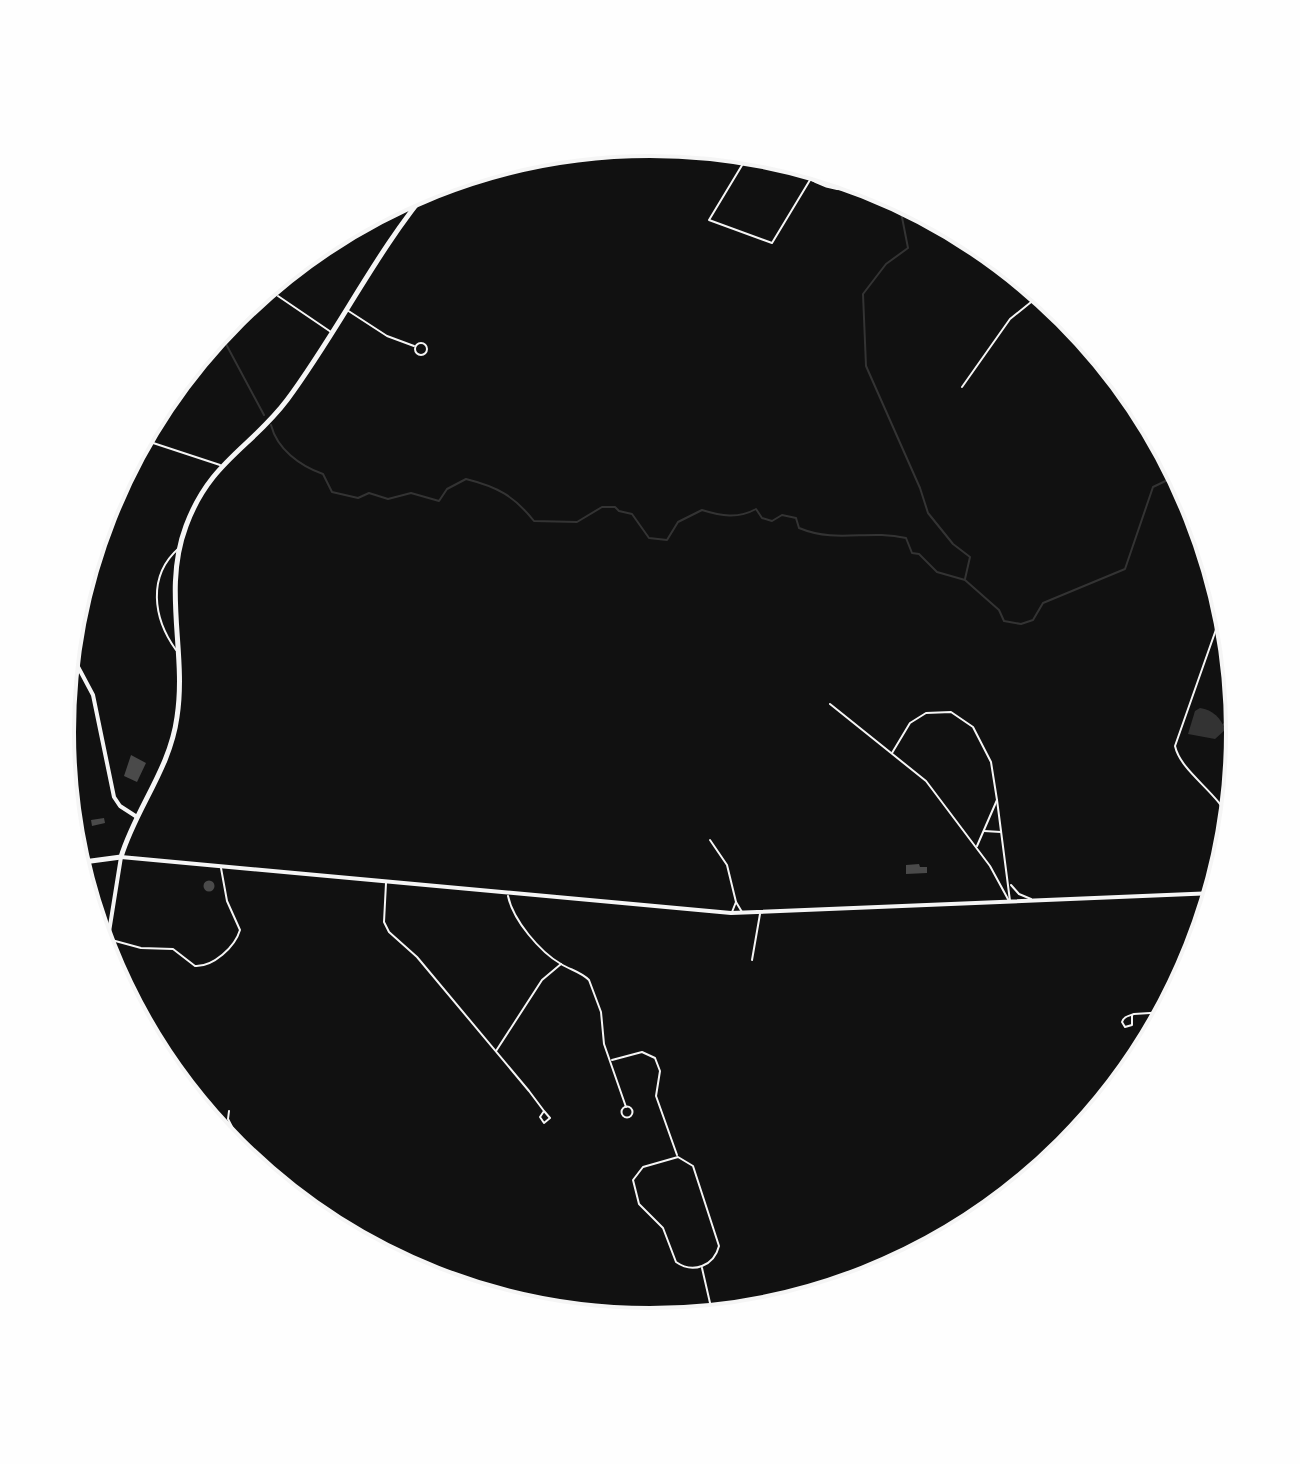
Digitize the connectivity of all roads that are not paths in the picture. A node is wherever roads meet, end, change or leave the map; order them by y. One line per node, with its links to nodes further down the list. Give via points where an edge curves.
1 (743, 164): 2 (street, via 709,220 772,243)
2 (810, 180): 3 (street)
3 (843, 190)
4 (415, 207): 7 (highway)
5 (278, 296): 8 (street)
6 (1032, 301): 10 (street, via 1010,319)
7 (346, 309): 8 (highway); 9 (street, via 387,336)
8 (332, 332): 12 (highway, via 282,406)
9 (414, 346)
10 (962, 387)
11 (152, 443): 12 (street)
12 (221, 466): 13 (highway, via 199,498)
13 (179, 547): 15 (highway, via 173,594); 15 (street, via 165,565 155,601)
14 (1216, 628): 20 (street, via 1175,746)
15 (178, 652): 21 (highway, via 174,735)
16 (78, 667): 21 (main road, via 93,695 114,797)
17 (830, 704): 18 (street)
18 (892, 753): 19 (street, via 915,718 937,711 955,713 973,727 986,749); 25 (street, via 926,781)
19 (997, 800): 22 (street); 23 (street)
20 (1221, 804)
21 (137, 817): 26 (highway)
22 (984, 831): 23 (street); 25 (street)
23 (1002, 832): 30 (street)
24 (710, 840): 35 (street, via 727,865)
25 (976, 847): 31 (street)
26 (121, 857): 27 (highway); 28 (main road); 40 (main road)
27 (89, 861)
28 (221, 865): 29 (main road); 41 (street, via 240,931 210,963 195,966 173,949)
29 (386, 881): 32 (main road); 46 (street, via 386,928 417,957)
30 (1009, 881): 31 (street); 34 (street, via 1019,894); 36 (street)
31 (999, 882): 36 (street)
32 (507, 892): 38 (main road); 43 (street, via 511,909)
33 (1202, 894): 34 (main road)
34 (1036, 901): 36 (main road)
35 (736, 902): 38 (street); 39 (street)
36 (1010, 902): 37 (main road)
37 (760, 912): 39 (main road); 42 (street)
38 (731, 913): 39 (main road)
39 (742, 913)
40 (109, 927)
41 (114, 940)
42 (752, 960)
43 (561, 964): 46 (street, via 542,980); 47 (street, via 589,980)
44 (1153, 1013): 45 (street)
45 (1132, 1015)
46 (495, 1052): 50 (street)
47 (612, 1060): 48 (street); 52 (street, via 642,1052 655,1058 660,1071 656,1096)
48 (626, 1107)
49 (229, 1111): 51 (street)
50 (544, 1111)
51 (232, 1127)
52 (678, 1157): 53 (street, via 693,1166 719,1246 716,1257); 53 (street, via 643,1167 633,1186 639,1204 663,1228 676,1262)
53 (702, 1267): 54 (street)
54 (710, 1305)

